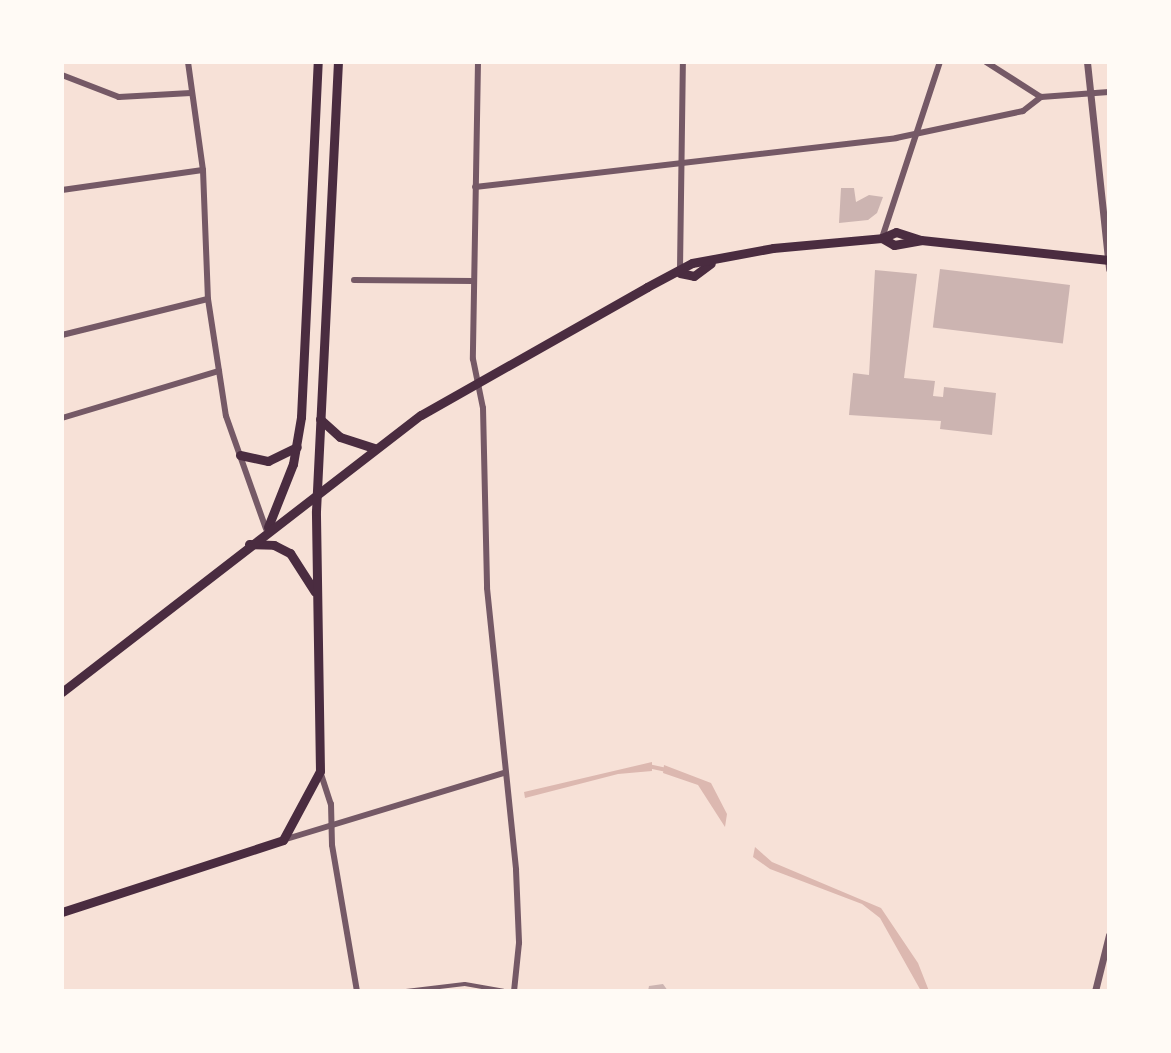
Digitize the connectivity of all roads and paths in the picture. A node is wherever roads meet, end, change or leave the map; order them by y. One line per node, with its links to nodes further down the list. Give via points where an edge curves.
1 (188, 62): 11 (street)
2 (318, 62): 31 (main road)
3 (338, 62): 30 (main road)
4 (478, 62): 17 (street)
5 (683, 62): 15 (street)
6 (940, 62): 14 (street)
7 (986, 62): 13 (street)
8 (1087, 62): 12 (street)
9 (62, 75): 11 (street, via 119,97)
10 (1109, 92): 12 (street)
11 (191, 93): 16 (street)
12 (1090, 94): 13 (street); 20 (street)
13 (1041, 97): 14 (street, via 1023,111)
14 (917, 134): 15 (street); 19 (street)
15 (680, 163): 17 (street); 22 (street)
16 (203, 170): 18 (street); 25 (street)
17 (475, 187): 24 (street)
18 (62, 190)
19 (882, 238): 20 (main road, via 894,245 921,240); 22 (main road, via 796,244 692,263)
20 (1109, 260): 21 (street)
21 (1109, 269)
22 (680, 273): 28 (main road)
23 (354, 280): 24 (street)
24 (473, 281): 28 (street)
25 (208, 299): 26 (street); 27 (street)
26 (62, 335)
27 (219, 371): 29 (street); 33 (street, via 226,416)
28 (478, 383): 32 (main road); 40 (street, via 487,487 487,588)
29 (62, 418)
30 (320, 419): 32 (main road, via 340,437); 34 (main road)
31 (297, 447): 33 (main road, via 268,461); 35 (main road)
32 (374, 448): 34 (main road)
33 (240, 455): 35 (street)
34 (316, 492): 35 (main road); 37 (main road)
35 (267, 530): 36 (main road)
36 (249, 544): 37 (main road, via 274,545 290,553); 38 (main road)
37 (315, 592): 39 (main road)
38 (62, 692)
39 (320, 771): 41 (street); 42 (main road)
40 (504, 773): 41 (street); 48 (street, via 516,870 519,943)
41 (334, 825): 42 (street); 45 (street, via 332,845)
42 (283, 840): 43 (main road)
43 (62, 912)
44 (1109, 935): 49 (street)
45 (357, 991)
46 (406, 991): 47 (street, via 465,984)
47 (503, 991)
48 (514, 991)
49 (1095, 991)

